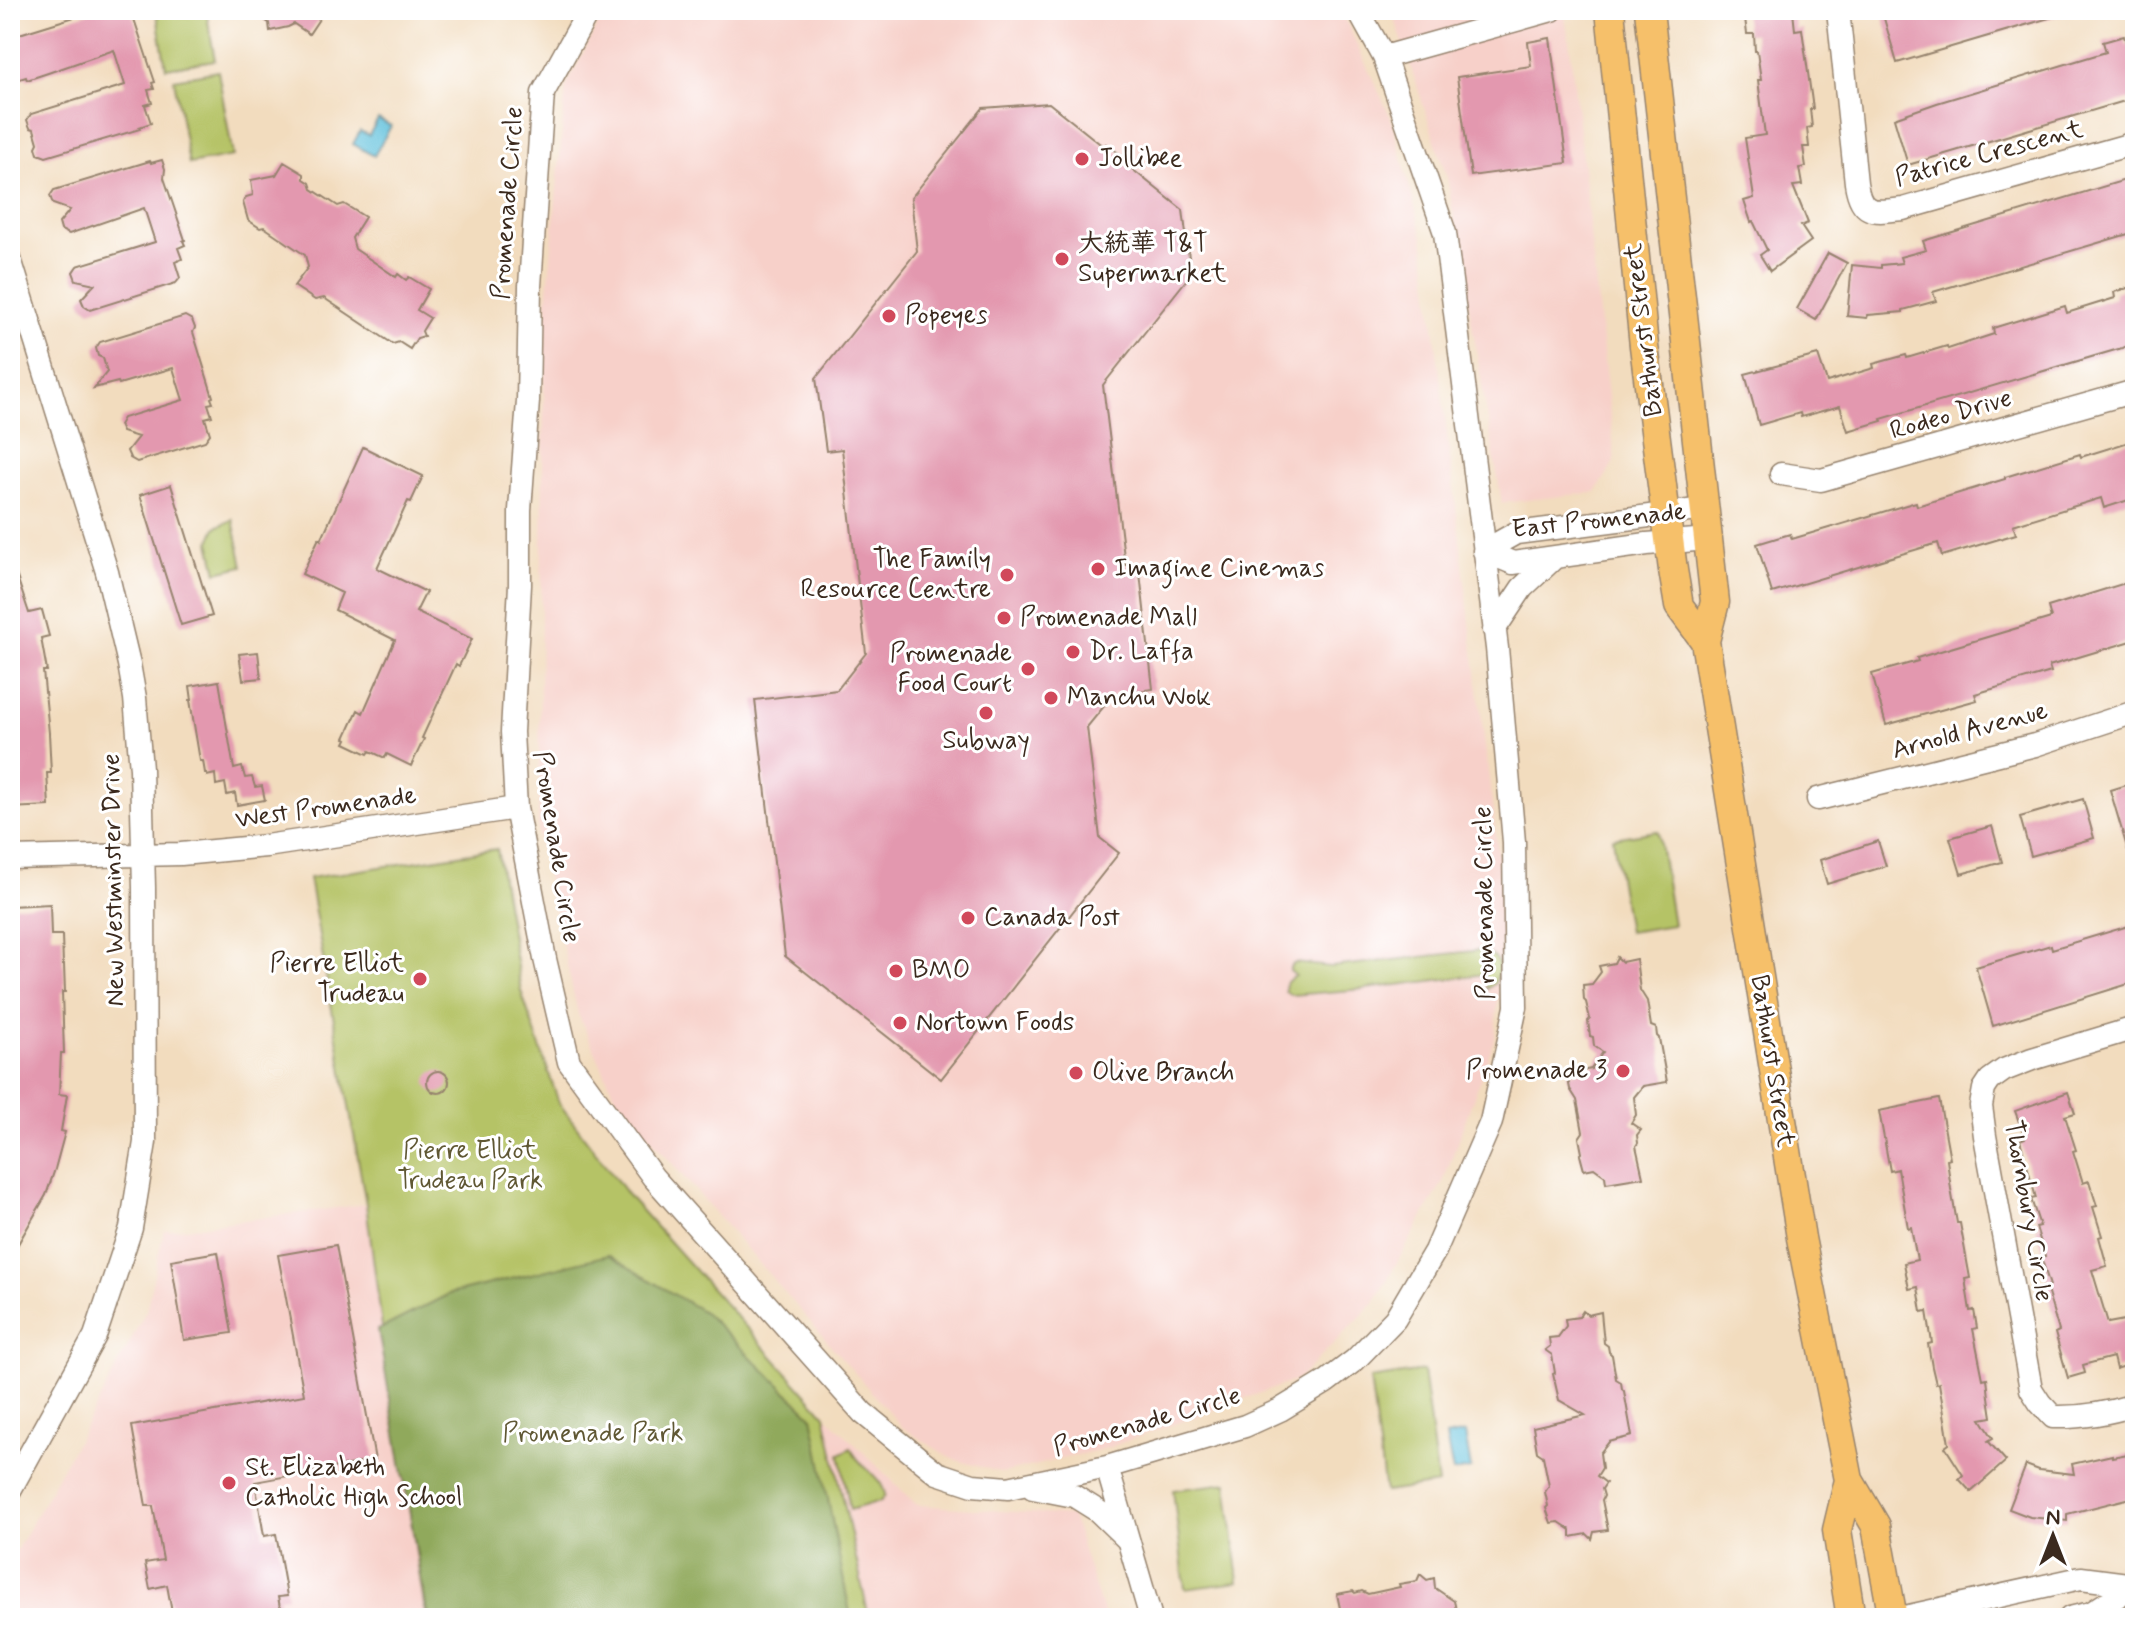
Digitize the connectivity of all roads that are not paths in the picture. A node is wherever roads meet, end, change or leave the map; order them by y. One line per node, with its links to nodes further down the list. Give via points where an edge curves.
1 (589, 10): 21 (street, Promenade Circle, via 543,93 520,510 512,732)
2 (1358, 10): 7 (street, Promenade Circle)
3 (1552, 10): 7 (street)
4 (1610, 10): 13 (main road, Bathurst Street)
5 (1649, 10): 12 (main road, Bathurst Street)
6 (1838, 10): 8 (street, Patrice Crescent, via 1858,200 1866,208 1903,209)
7 (1384, 57): 15 (street, Promenade Circle, via 1445,233)
8 (2135, 143)
9 (10, 259): 22 (street, New Westminster Drive, via 107,572 129,664 141,769)
10 (2135, 391): 11 (street, Rodeo Drive, via 1821,480)
11 (1781, 474)
12 (1704, 509): 13 (street, East Promenade); 14 (main road, Bathurst Street)
13 (1667, 529): 14 (street, East Promenade); 15 (street, East Promenade, via 1516,533); 16 (street, East Promenade); 18 (main road, Bathurst Street, via 1679,606)
14 (1708, 539): 18 (main road, Bathurst Street, via 1715,602)
15 (1484, 551): 16 (street, East Promenade, via 1513,563); 17 (street, Promenade Circle)
16 (1554, 558): 17 (street, via 1522,588)
17 (1494, 630): 26 (street, Promenade Circle, via 1514,842 1516,1007 1491,1122 1435,1251 1395,1319 1326,1382 1245,1426)
18 (1705, 641): 27 (main road, Bathurst Street, via 1787,1159)
19 (2135, 712): 20 (street, Arnold Avenue, via 2035,745)
20 (1818, 799)
21 (516, 808): 22 (street, West Promenade, via 266,846); 28 (street, Promenade Circle, via 569,1062 653,1177 863,1413 937,1473 973,1485)
22 (143, 856): 23 (street, West Promenade); 29 (street, New Westminster Drive, via 145,1142 131,1228 95,1336)
23 (10, 858)
24 (2135, 1028): 25 (street, Thornbury Circle, via 2004,1070 1984,1089 1981,1106 2031,1389 2053,1417)
25 (2135, 1405)
26 (1107, 1467): 28 (street, Promenade Circle); 30 (street)
27 (1849, 1480): 33 (main road, Bathurst Street, via 1837,1530); 34 (main road, Bathurst Street, via 1876,1526)
28 (1020, 1486): 30 (street, Promenade Circle, via 1074,1496)
29 (10, 1490)
30 (1128, 1540): 32 (street)
31 (2135, 1585): 35 (street, via 2081,1578); 36 (street, via 2091,1613)
32 (1151, 1618)
33 (1851, 1618)
34 (1893, 1618)
35 (1900, 1618)
36 (2070, 1618)

